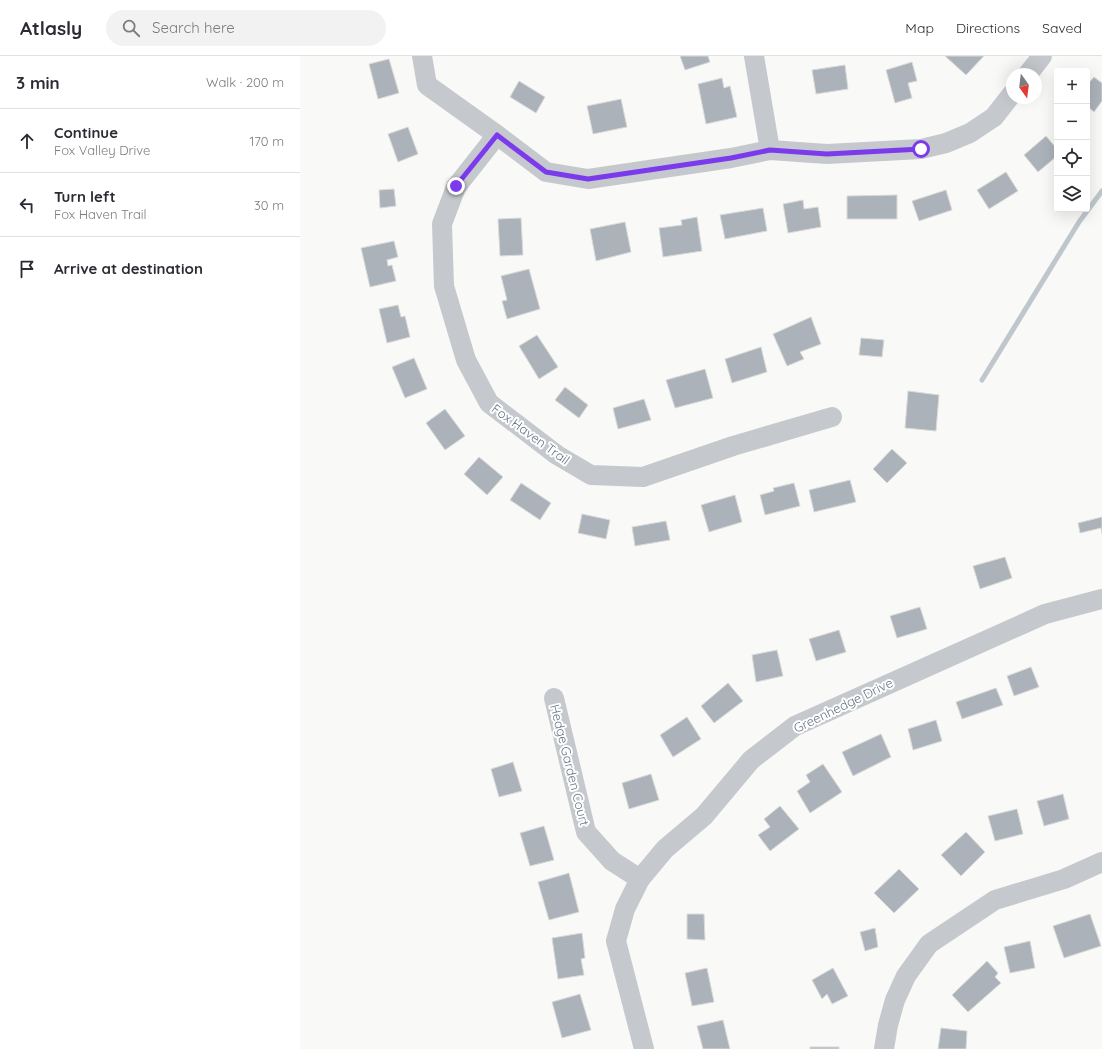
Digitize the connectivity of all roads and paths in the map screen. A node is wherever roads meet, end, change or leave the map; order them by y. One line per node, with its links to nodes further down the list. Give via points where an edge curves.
1 (422, 56): 6 (street, via 427,85)
2 (754, 56): 7 (street)
3 (1042, 56): 4 (street)
4 (1033, 68)
5 (1006, 102): 7 (street, via 994,117 970,133 946,143 921,149 827,154)
6 (497, 135): 7 (street, via 546,172 588,179); 8 (street, Fox Haven Trail, via 456,186 442,224 444,286 466,360 489,403 557,455 591,475 643,477 733,446)
7 (770, 150)
8 (832, 417)
9 (1102, 599): 12 (street, Greenhedge Drive, via 1045,614 795,726 751,760 704,816 665,849)
10 (554, 698): 12 (street, Hedge Garden Court, via 586,832 612,861)
11 (1102, 862): 14 (street, via 1064,879 995,900 929,944 906,976 895,1000)
12 (640, 879): 13 (street, Greenhedge Drive, via 625,909 616,941)
13 (644, 1049)
14 (884, 1049)

